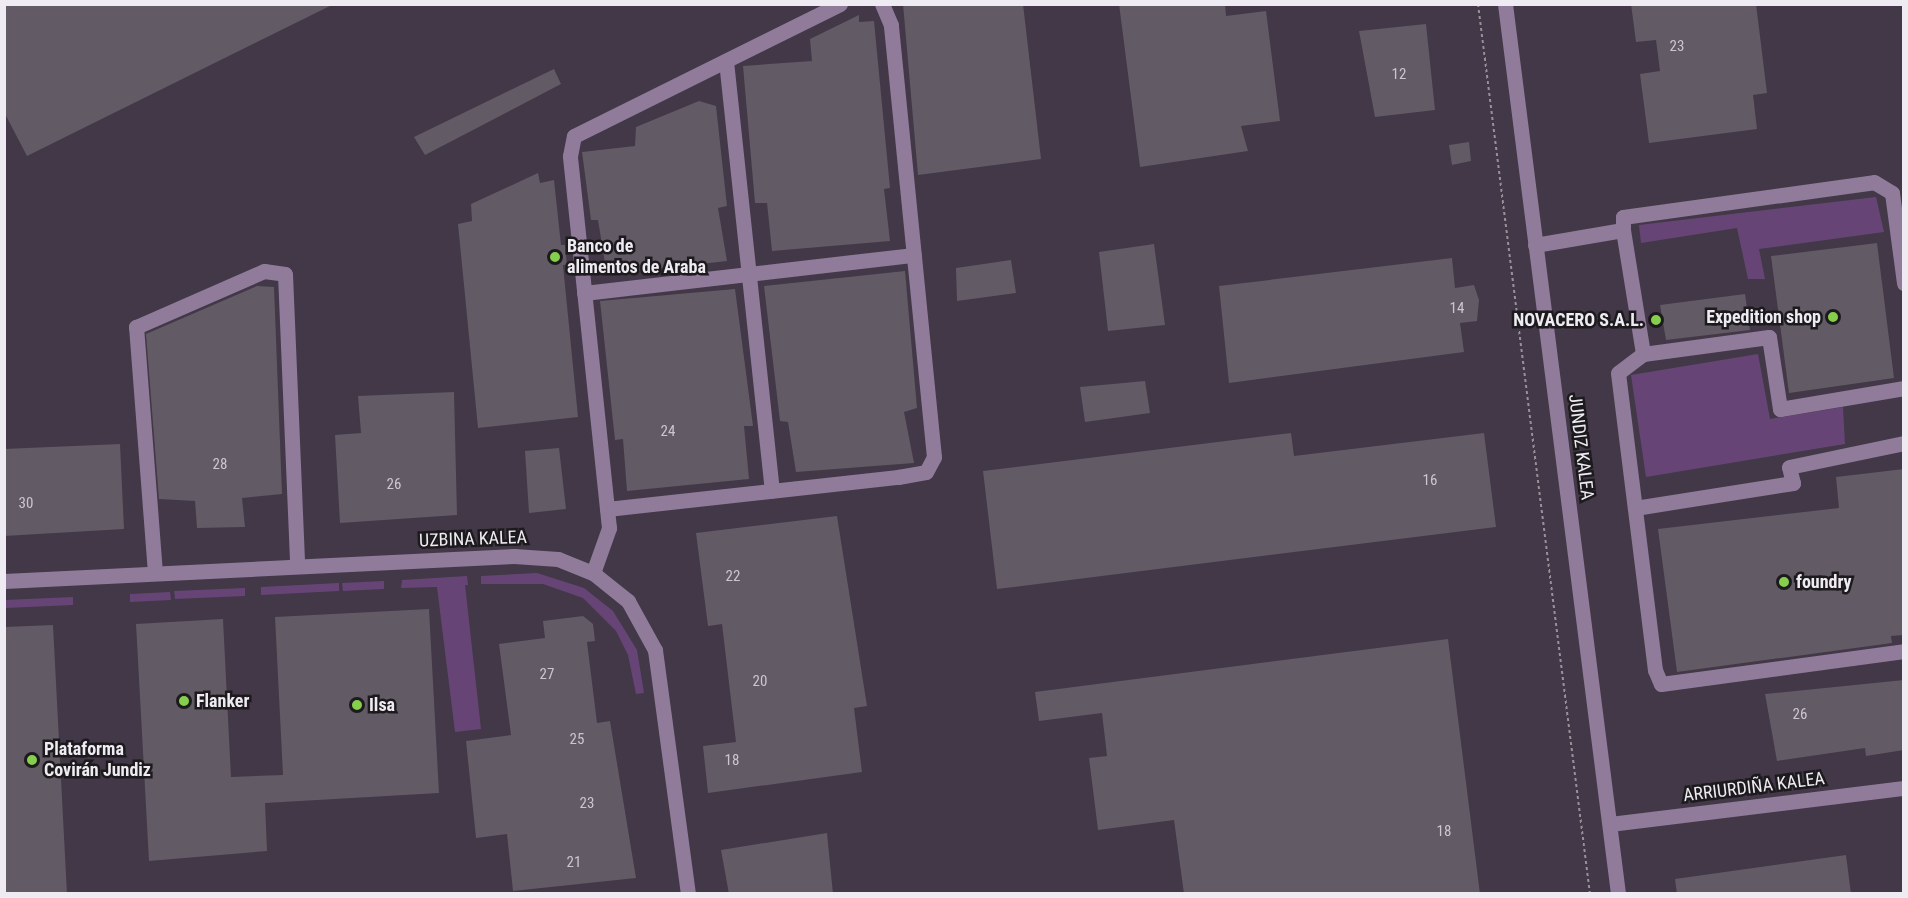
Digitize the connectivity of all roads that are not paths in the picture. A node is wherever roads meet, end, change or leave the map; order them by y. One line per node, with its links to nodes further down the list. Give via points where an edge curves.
1 (840, 4): 4 (street)
2 (882, 4): 7 (street, via 891,25)
3 (1505, 4): 6 (street, JUNDIZ KALEA)
4 (726, 61): 8 (street); 10 (street, via 574,136 570,156)
5 (1623, 230): 6 (street); 9 (street, via 1623,216 1874,182 1892,193); 11 (street)
6 (1535, 245): 23 (street, JUNDIZ KALEA)
7 (914, 255): 8 (street); 14 (street, via 934,457 926,472)
8 (748, 273): 10 (street); 14 (street)
9 (1904, 283)
10 (584, 293): 16 (street)
11 (1643, 354): 12 (street, via 1769,337 1780,409); 15 (street, via 1618,372)
12 (1904, 388)
13 (1904, 442): 15 (street, via 1790,467 1793,483)
14 (772, 491): 16 (street)
15 (1635, 508): 21 (street, via 1655,670 1661,684)
16 (607, 509): 19 (street, via 609,528)
17 (297, 566): 18 (street, UZBINA KALEA); 18 (street, via 285,274 264,271 136,327); 19 (street, UZBINA KALEA, via 539,555)
18 (155, 573): 20 (street, UZBINA KALEA)
19 (593, 573): 24 (street, UZBINA KALEA, via 628,601 655,650)
20 (4, 581)
21 (1904, 651)
22 (1904, 788): 23 (street, ARRIURDIÑA KALEA)
23 (1610, 824): 25 (street, JUNDIZ KALEA)
24 (688, 894)
25 (1618, 894)

